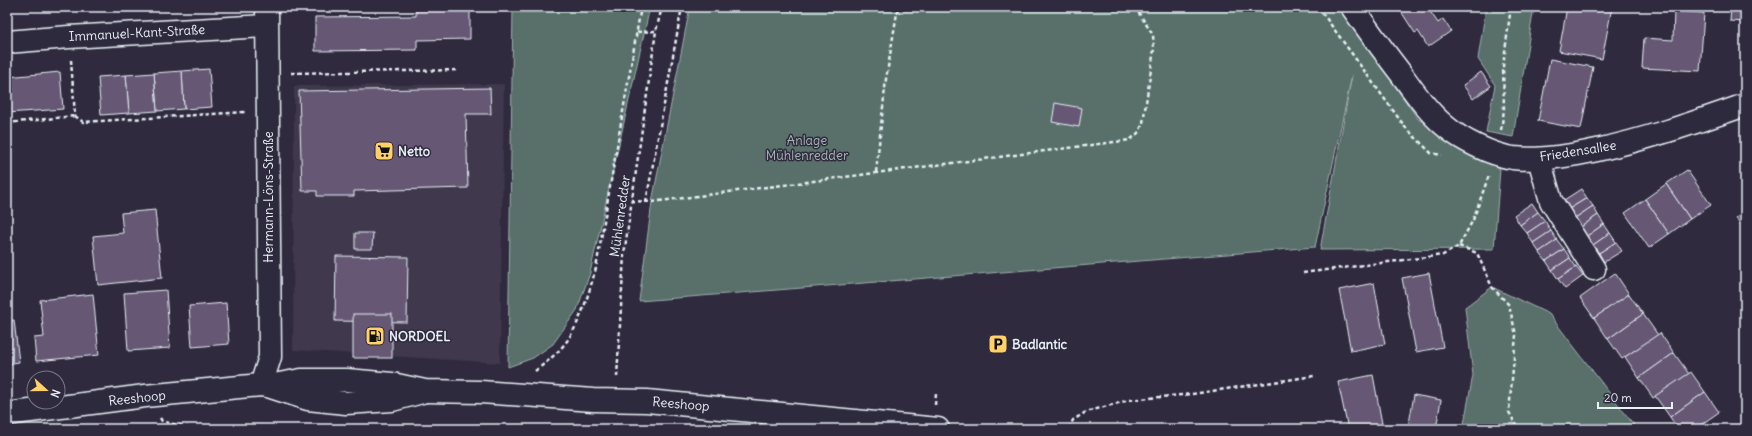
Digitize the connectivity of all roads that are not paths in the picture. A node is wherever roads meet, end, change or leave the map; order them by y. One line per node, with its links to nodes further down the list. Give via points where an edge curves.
1 (1352, 7): 5 (street, Friedensallee, via 1424,104 1444,126 1460,137 1496,154 1513,158)
2 (267, 17): 3 (street, Immanuel-Kant-Straße); 7 (street, Hermann-Löns-Straße, via 270,357)
3 (7, 42)
4 (1745, 105): 5 (street, Friedensallee, via 1634,142)
5 (1539, 159): 6 (street, via 1551,201)
6 (1594, 269)
7 (265, 385): 8 (street, Reeshoop, via 145,396); 9 (street, Reeshoop, via 308,399 346,402 392,400 425,391 481,392 655,401)
8 (7, 414)
9 (938, 429)

